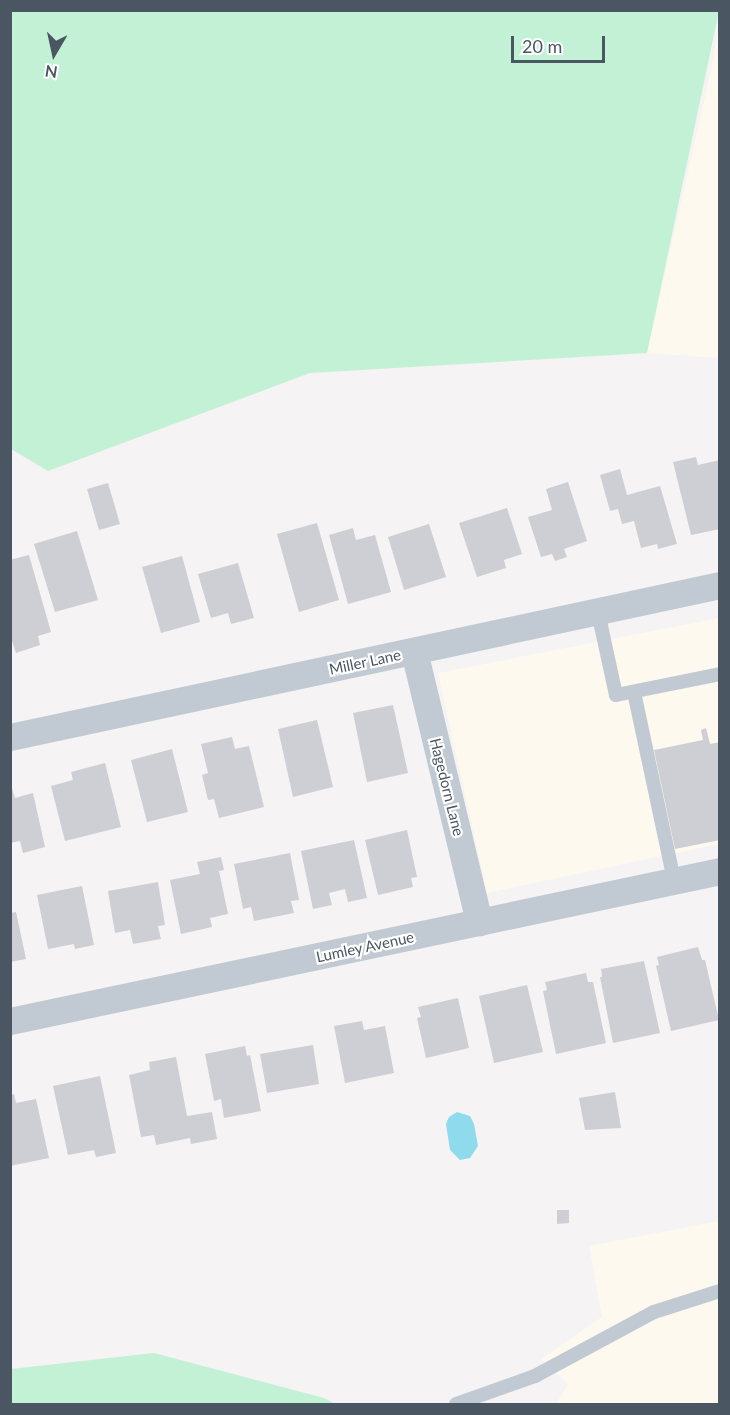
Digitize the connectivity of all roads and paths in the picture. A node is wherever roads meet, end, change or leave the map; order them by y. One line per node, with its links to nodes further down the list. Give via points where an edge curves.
1 (720, 585): 2 (street, Miller Lane)
2 (598, 612): 3 (street, Miller Lane); 5 (lane, via 616,695)
3 (414, 651): 6 (street, Miller Lane); 9 (street, Hagedorn Lane)
4 (720, 674): 5 (lane)
5 (634, 692): 8 (lane)
6 (10, 737)
7 (720, 871): 8 (street, Lumley Avenue)
8 (674, 880): 9 (street, Lumley Avenue)
9 (479, 922): 10 (street, Lumley Avenue)
10 (10, 1022)
11 (720, 1291): 12 (lane, via 654,1312 535,1376)
12 (456, 1404)

